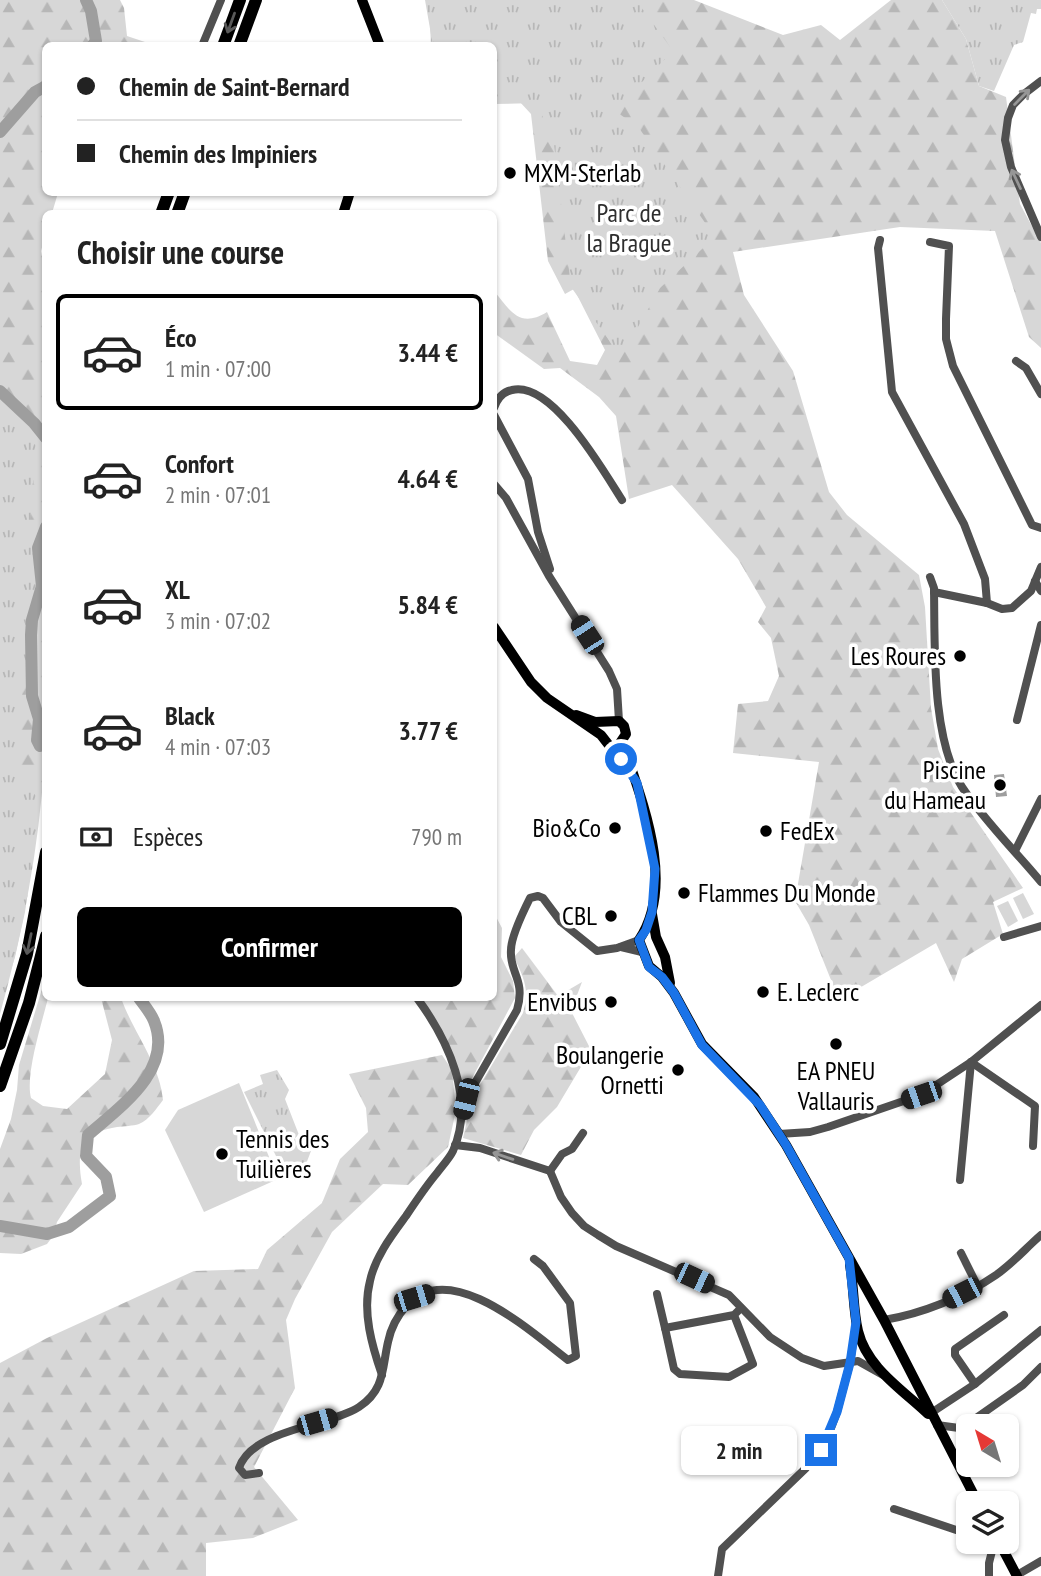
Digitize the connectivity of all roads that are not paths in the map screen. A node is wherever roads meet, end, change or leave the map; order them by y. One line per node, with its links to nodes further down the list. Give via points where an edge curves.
1 (221, 0): 6 (street)
2 (240, 0): 7 (highway, one-way to 7)
3 (256, 0): 8 (highway)
4 (357, 0): 9 (main road)
5 (362, 0): 10 (main road)
6 (204, 42)
7 (224, 42)
8 (240, 42)
9 (373, 42)
10 (378, 42)
11 (1041, 81): 12 (street, one-way to 11, via 1011,167 1005,140 1013,105)
12 (1041, 237)
13 (880, 240): 28 (street, via 878,260 892,391 964,524 985,579)
14 (930, 242): 21 (street, via 949,246 946,339 953,366 1032,524)
15 (1016, 361): 16 (street, via 1026,368)
16 (1041, 394)
17 (497, 402): 20 (street, via 513,390 542,399 580,436)
18 (497, 421): 27 (street, via 528,479 542,548)
19 (497, 488): 27 (street)
20 (622, 500)
21 (1041, 528)
22 (1041, 567): 24 (street)
23 (930, 577): 26 (street)
24 (1035, 581): 25 (street); 28 (street, via 1012,608)
25 (1041, 591)
26 (934, 592): 28 (street); 39 (street, via 945,743 961,785)
27 (562, 594): 33 (street, via 613,678 617,689)
28 (987, 603)
29 (1041, 625): 32 (street)
30 (497, 631): 31 (main road, via 531,682)
31 (572, 713): 33 (main road, via 594,722); 34 (main road)
32 (1017, 720)
33 (612, 721): 34 (main road, via 601,728); 35 (main road, via 626,730)
34 (601, 735): 36 (main road)
35 (622, 741): 36 (main road); 37 (main road)
36 (608, 744): 37 (main road)
37 (637, 783): 42 (main road, via 654,857)
38 (1041, 799): 39 (street)
39 (1015, 850): 41 (street)
40 (42, 877): 55 (highway, one-way to 55, via 27,954)
41 (1041, 882)
42 (652, 912): 44 (main road); 45 (main road)
43 (1041, 926): 46 (street)
44 (641, 937): 45 (main road, via 651,933); 47 (street); 49 (main road)
45 (656, 937): 50 (main road)
46 (1004, 937)
47 (621, 947): 49 (street); 58 (street, via 597,951 561,922 543,898 530,898 510,950 520,982 517,1010 466,1099)
48 (42, 952): 57 (highway)
49 (642, 952): 51 (main road)
50 (666, 964): 51 (main road); 52 (main road)
51 (654, 971): 52 (main road)
52 (674, 993): 60 (main road, via 702,1045 754,1097)
53 (419, 1001): 58 (street, via 455,1065)
54 (1041, 1006): 56 (street)
55 (0, 1044)
56 (971, 1062): 60 (street, via 921,1095 819,1129); 62 (street, via 1035,1106); 64 (street)
57 (0, 1086)
58 (461, 1119): 61 (street)
59 (583, 1133): 63 (street)
60 (779, 1134): 67 (main road)
61 (455, 1145): 63 (street, one-way to 61, via 480,1148); 82 (street, via 395,1231 369,1281 368,1317)
62 (1033, 1146)
63 (550, 1171): 72 (street, via 566,1205 584,1226 616,1246 729,1295)
64 (960, 1180)
65 (1041, 1235): 69 (street)
66 (961, 1253): 69 (street)
67 (849, 1258): 71 (main road); 76 (main road)
68 (534, 1259): 82 (street, via 570,1303 576,1356 568,1360 472,1294 443,1289 414,1298 396,1318)
69 (978, 1285): 75 (street, via 924,1312)
70 (657, 1294): 77 (street)
71 (875, 1304): 75 (main road); 76 (main road)
72 (741, 1308): 73 (street); 79 (street, via 770,1338 793,1353 824,1366)
73 (734, 1315): 77 (street); 77 (street, via 753,1364 729,1377 680,1374 674,1369)
74 (1004, 1315): 84 (street, via 955,1349 954,1355)
75 (884, 1320): 81 (main road)
76 (856, 1322): 79 (street); 83 (main road, via 864,1346)
77 (665, 1328)
78 (1041, 1330): 84 (street)
79 (850, 1363): 83 (street, via 858,1361); 93 (street, via 821,1450 726,1545 720,1553)
80 (1041, 1367): 85 (street, via 1023,1385 959,1429)
81 (908, 1369): 83 (main road, via 900,1379); 85 (main road)
82 (383, 1377): 86 (street, via 358,1408 293,1428 250,1452 239,1468 245,1475)
83 (887, 1378): 85 (main road)
84 (975, 1384): 85 (street)
85 (934, 1419): 87 (main road)
86 (259, 1473)
87 (972, 1491)
88 (894, 1509): 89 (street)
89 (956, 1530)
90 (992, 1554): 94 (street)
91 (1003, 1554): 95 (main road)
92 (1041, 1561): 95 (street)
93 (718, 1576)
94 (989, 1576)
95 (1017, 1576)

